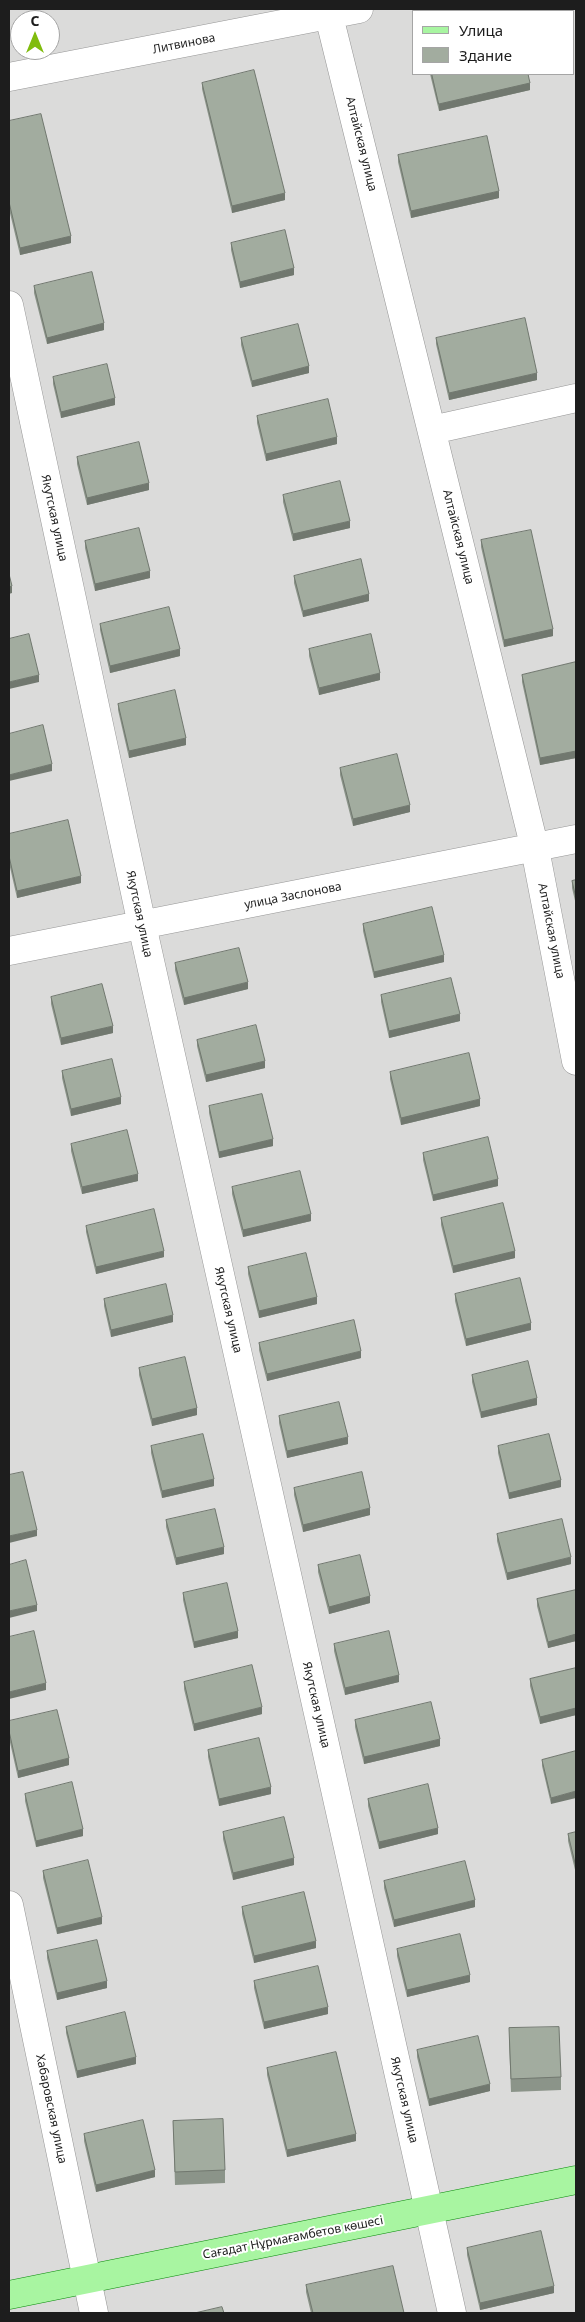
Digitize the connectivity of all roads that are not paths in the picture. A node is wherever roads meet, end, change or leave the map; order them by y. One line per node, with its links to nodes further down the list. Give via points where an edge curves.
1 (359, 9): 2 (street, Литвинова)
2 (329, 16): 3 (street, Литвинова); 6 (street, Алтайская улица)
3 (9, 77)
4 (9, 305): 9 (street, Якутская улица)
5 (576, 398): 6 (street)
6 (432, 430): 8 (street, Алтайская улица)
7 (576, 839): 8 (street, улица Заслонова)
8 (535, 848): 9 (street, улица Заслонова); 11 (street, Алтайская улица)
9 (142, 925): 10 (street, улица Заслонова); 14 (street, Якутская улица)
10 (9, 951)
11 (576, 1061)
12 (9, 1905): 15 (street, Хабаровская улица)
13 (576, 2180): 14 (main road, Сағадат Нұрмағамбетов көшесі)
14 (429, 2210): 15 (main road, Сағадат Нұрмағамбетов көшесі); 18 (street, Якутская улица)
15 (87, 2279): 16 (main road, Сағадат Нұрмағамбетов көшесі); 17 (street, Хабаровская улица)
16 (9, 2295)
17 (94, 2313)
18 (452, 2313)

